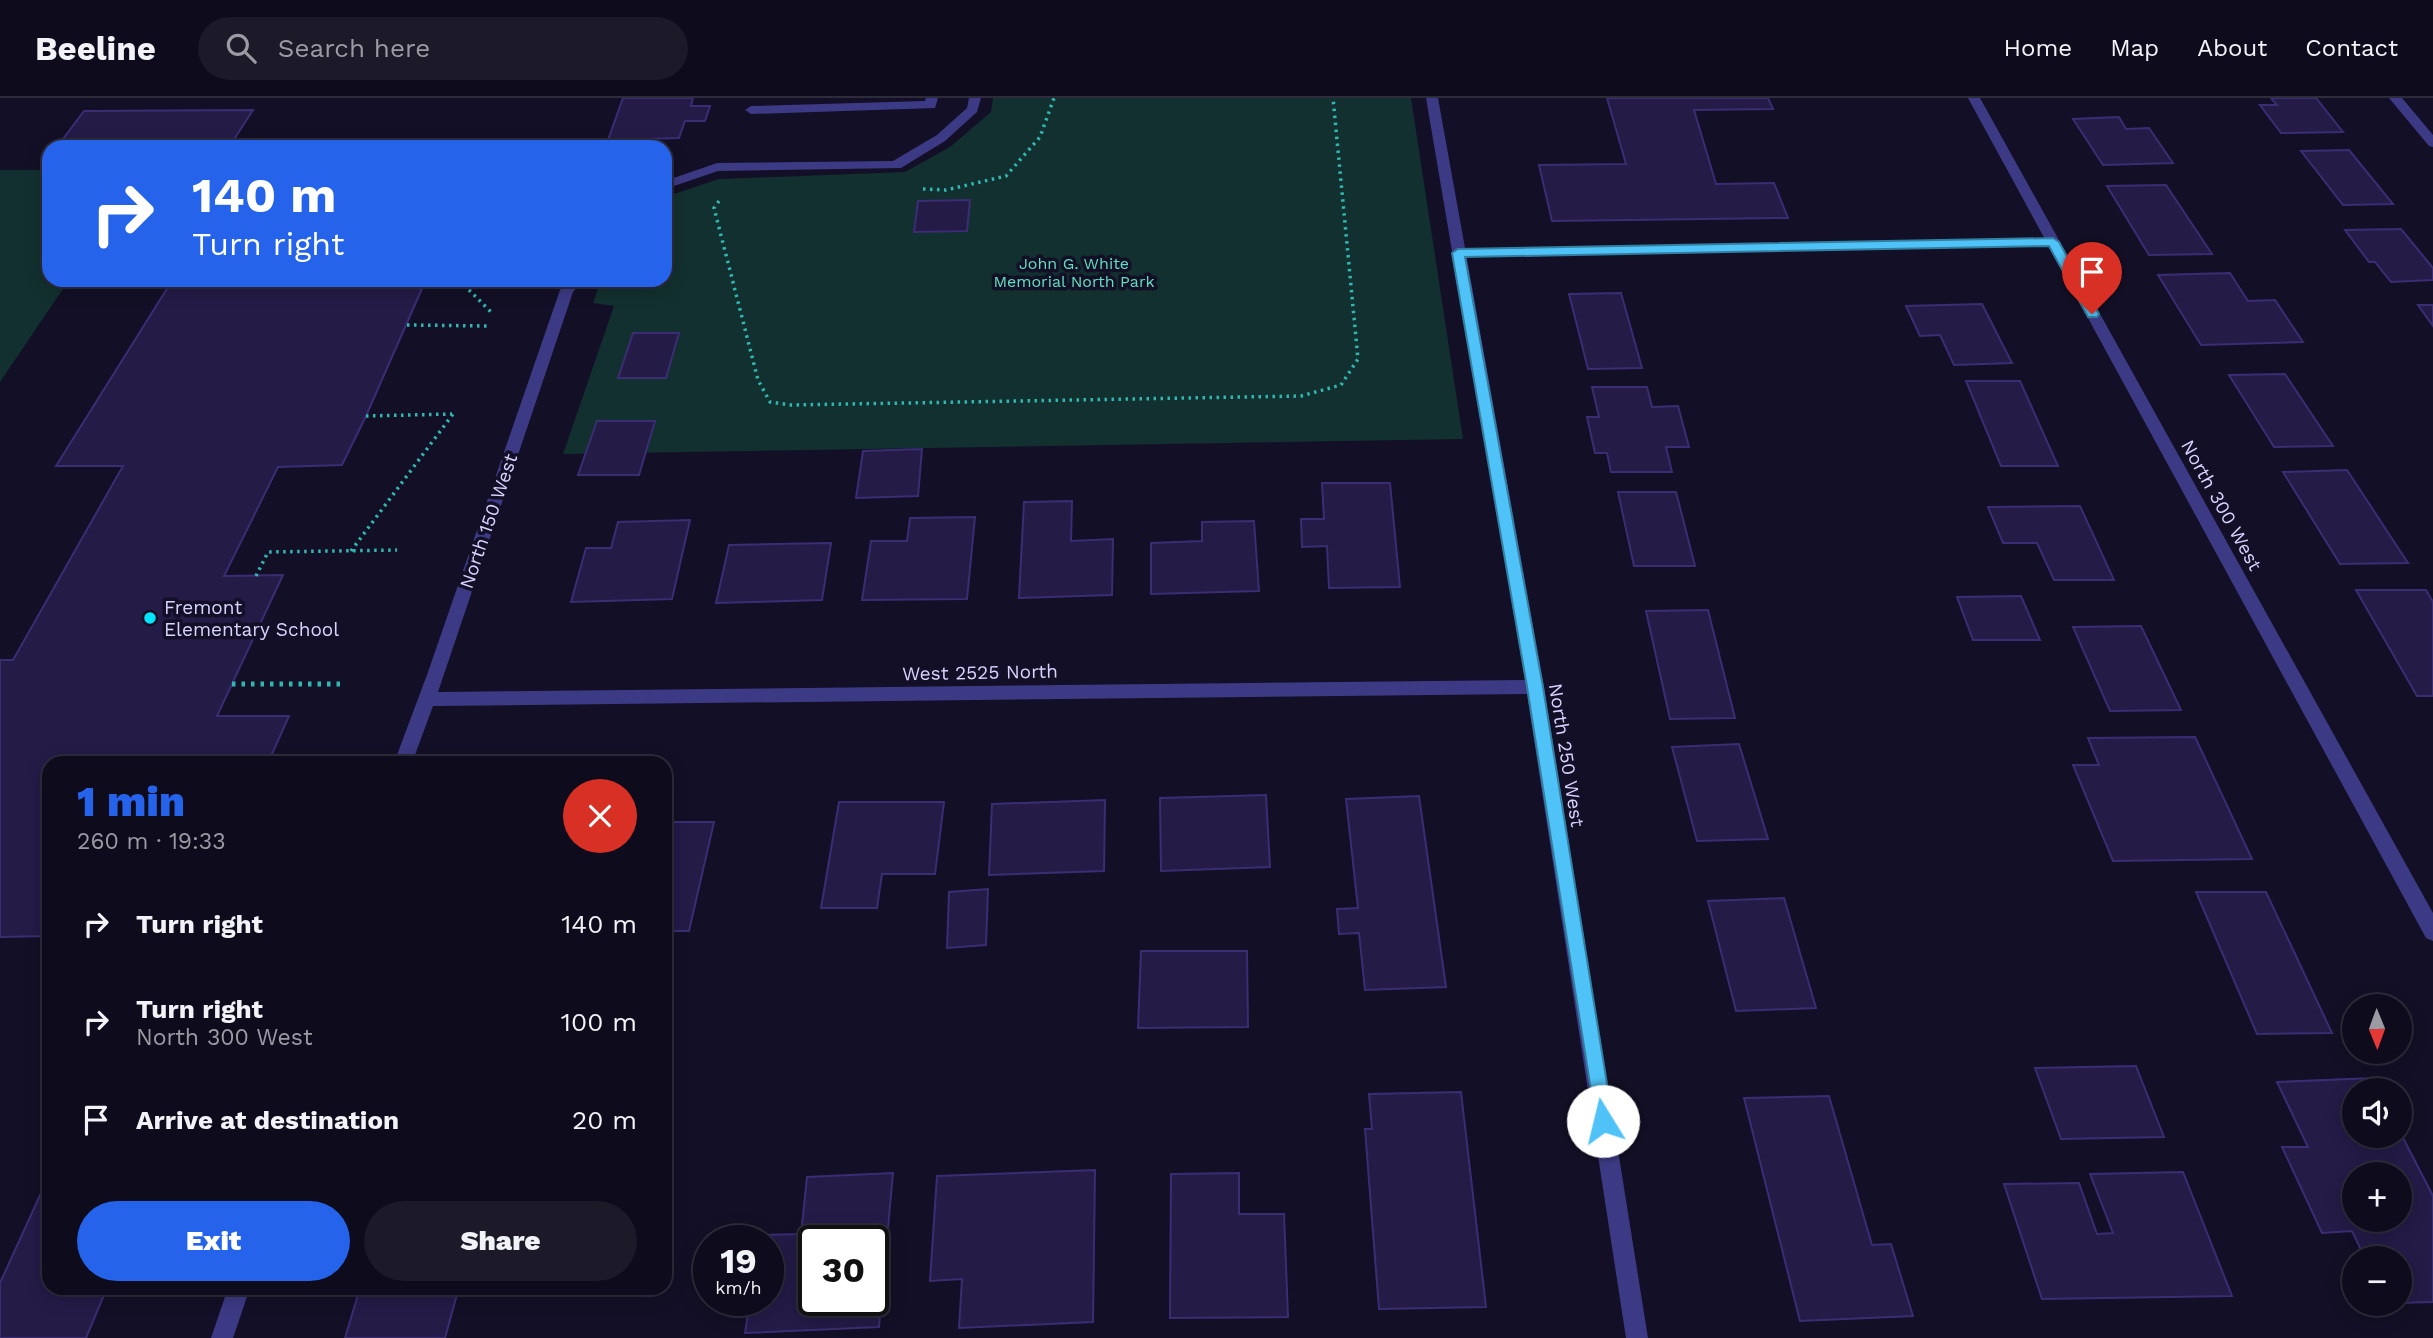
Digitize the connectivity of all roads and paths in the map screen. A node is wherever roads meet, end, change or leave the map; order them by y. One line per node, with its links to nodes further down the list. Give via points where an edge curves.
1 (932, 98): 8 (street, via 931,105)
2 (975, 98): 10 (street, via 973,109 942,138 896,165 717,167)
3 (1054, 98): 11 (path, via 1040,137 1006,176 946,190)
4 (1333, 98): 12 (path, via 1358,359 1341,385 1301,396 770,402 758,380 714,208)
5 (1432, 98): 14 (street, North 250 West)
6 (1974, 98): 13 (street, North 300 West)
7 (2395, 98): 9 (street)
8 (751, 110)
9 (2433, 143)
10 (672, 183)
11 (920, 189)
12 (721, 198)
13 (2053, 242): 14 (street); 29 (street, North 300 West)
14 (1458, 253): 26 (street, North 250 West)
15 (465, 287): 17 (path)
16 (570, 287): 27 (street, North 150 West)
17 (493, 314)
18 (407, 325): 19 (path)
19 (489, 326)
20 (366, 416): 22 (path, via 453,414)
21 (397, 550): 22 (path)
22 (351, 551): 23 (path, via 268,552)
23 (256, 576)
24 (232, 684): 25 (path)
25 (342, 684)
26 (1535, 687): 27 (street, West 2525 North); 32 (street, North 250 West)
27 (426, 699): 28 (street, North 150 West)
28 (406, 756)
29 (2433, 932)
30 (237, 1295): 31 (street)
31 (222, 1338)
32 (1637, 1338)

